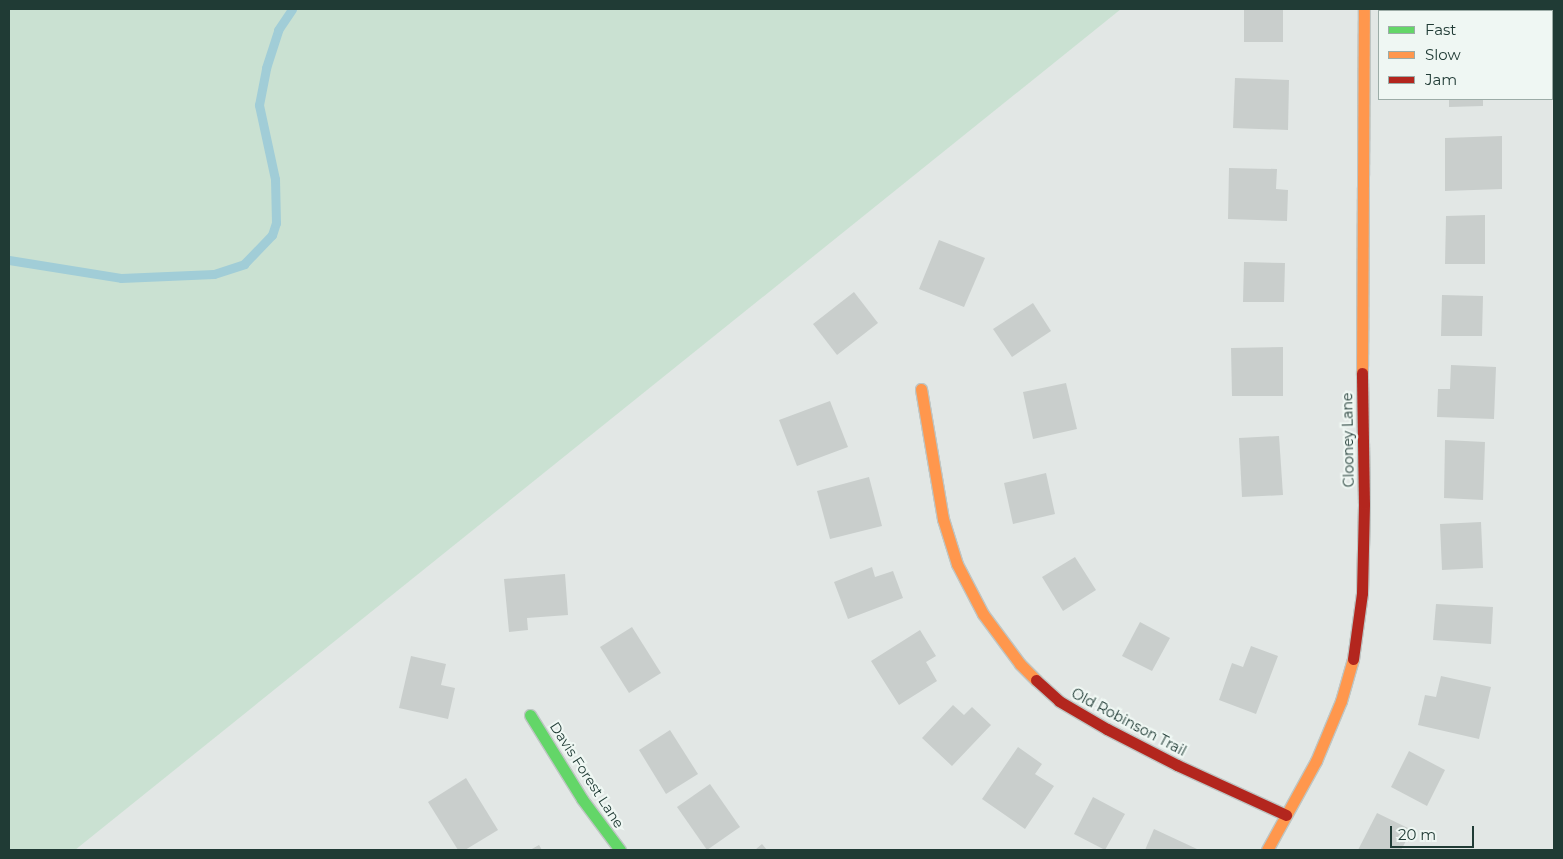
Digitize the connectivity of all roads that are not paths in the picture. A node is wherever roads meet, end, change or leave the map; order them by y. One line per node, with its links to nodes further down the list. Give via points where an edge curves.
1 (1364, 9): 4 (street, Clooney Lane, via 1362,593 1356,648 1340,701 1316,762)
2 (921, 390): 4 (street, Old Robinson Trail, via 943,519 957,564 983,614 1020,664 1059,701 1107,729)
3 (530, 715): 5 (street, Davis Forest Lane, via 582,799)
4 (1286, 815): 6 (street, Clooney Lane)
5 (620, 850)
6 (1267, 850)

